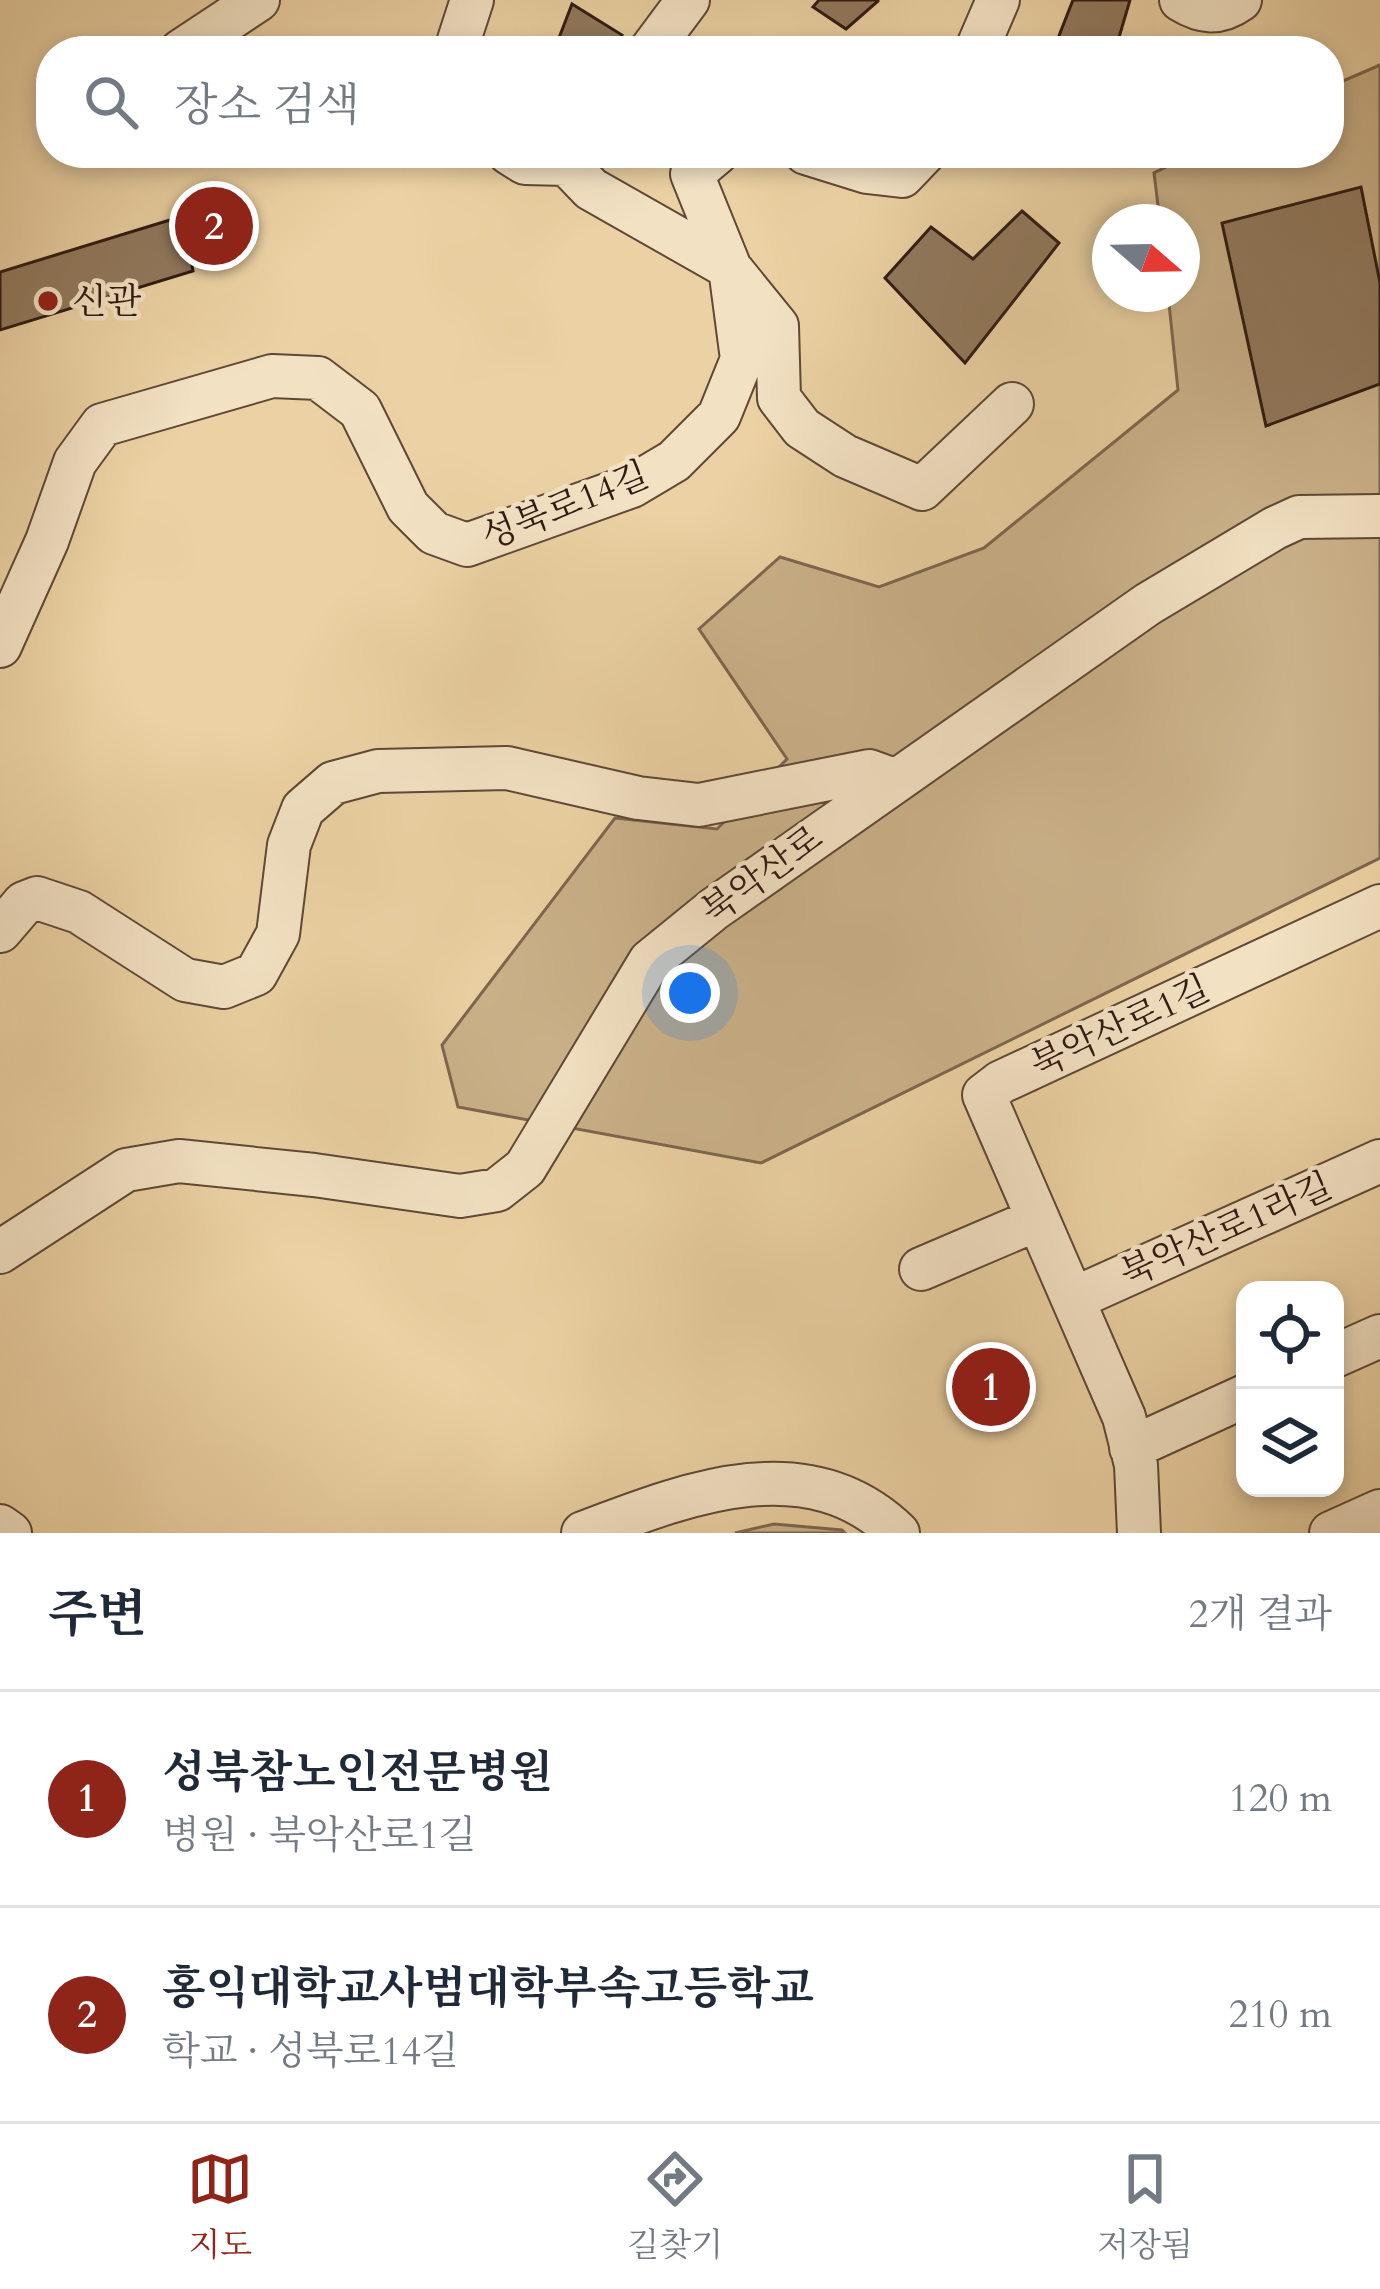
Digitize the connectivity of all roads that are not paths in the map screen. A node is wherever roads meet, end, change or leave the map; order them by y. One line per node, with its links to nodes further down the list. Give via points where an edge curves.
1 (259, 0): 7 (street)
2 (472, 0): 8 (street)
3 (688, 0): 9 (street)
4 (998, 0): 10 (street)
5 (1181, 0): 6 (street, via 1202,12)
6 (1240, 0)
7 (204, 36)
8 (460, 36)
9 (661, 36)
10 (982, 36)
11 (577, 168): 15 (street, via 591,189)
12 (699, 168): 15 (street, via 692,174)
13 (854, 168): 14 (street, via 902,176)
14 (910, 168)
15 (730, 268): 16 (street, via 777,326 779,398 802,428 845,456 922,489); 19 (street, 성북로14길, via 742,359 718,416 674,461 632,486 467,545 434,533 408,507 360,410 318,378 272,376 102,425 75,462)
16 (1012, 404)
17 (1380, 485): 18 (street)
18 (1363, 516): 20 (street, 북악산로, via 1299,517 1275,528 1148,604)
19 (0, 646)
20 (894, 780): 22 (street, via 869,771 699,805 507,768 377,771 333,783 303,809 278,934 256,974 224,986 185,980 80,912 37,898); 25 (street, 북악산로, via 650,961 525,1168 497,1190 460,1196 179,1161 126,1170)
21 (1380, 906): 24 (street, 북악산로1길, via 984,1095)
22 (0, 931)
23 (1380, 1161): 27 (street, 북악산로1라길)
24 (1038, 1219): 26 (street); 27 (street, 북악산로1길)
25 (0, 1252)
26 (920, 1269)
27 (1073, 1299): 31 (street, 북악산로1길)
28 (1380, 1336): 29 (street)
29 (1344, 1352)
30 (1236, 1400): 31 (street)
31 (1131, 1448): 37 (street, 북악산로1길)
32 (1380, 1511): 38 (street)
33 (0, 1526): 34 (street)
34 (10, 1533)
35 (583, 1533): 36 (street, via 667,1501 758,1483 822,1486 873,1509)
36 (898, 1533)
37 (1139, 1533)
38 (1331, 1533)

